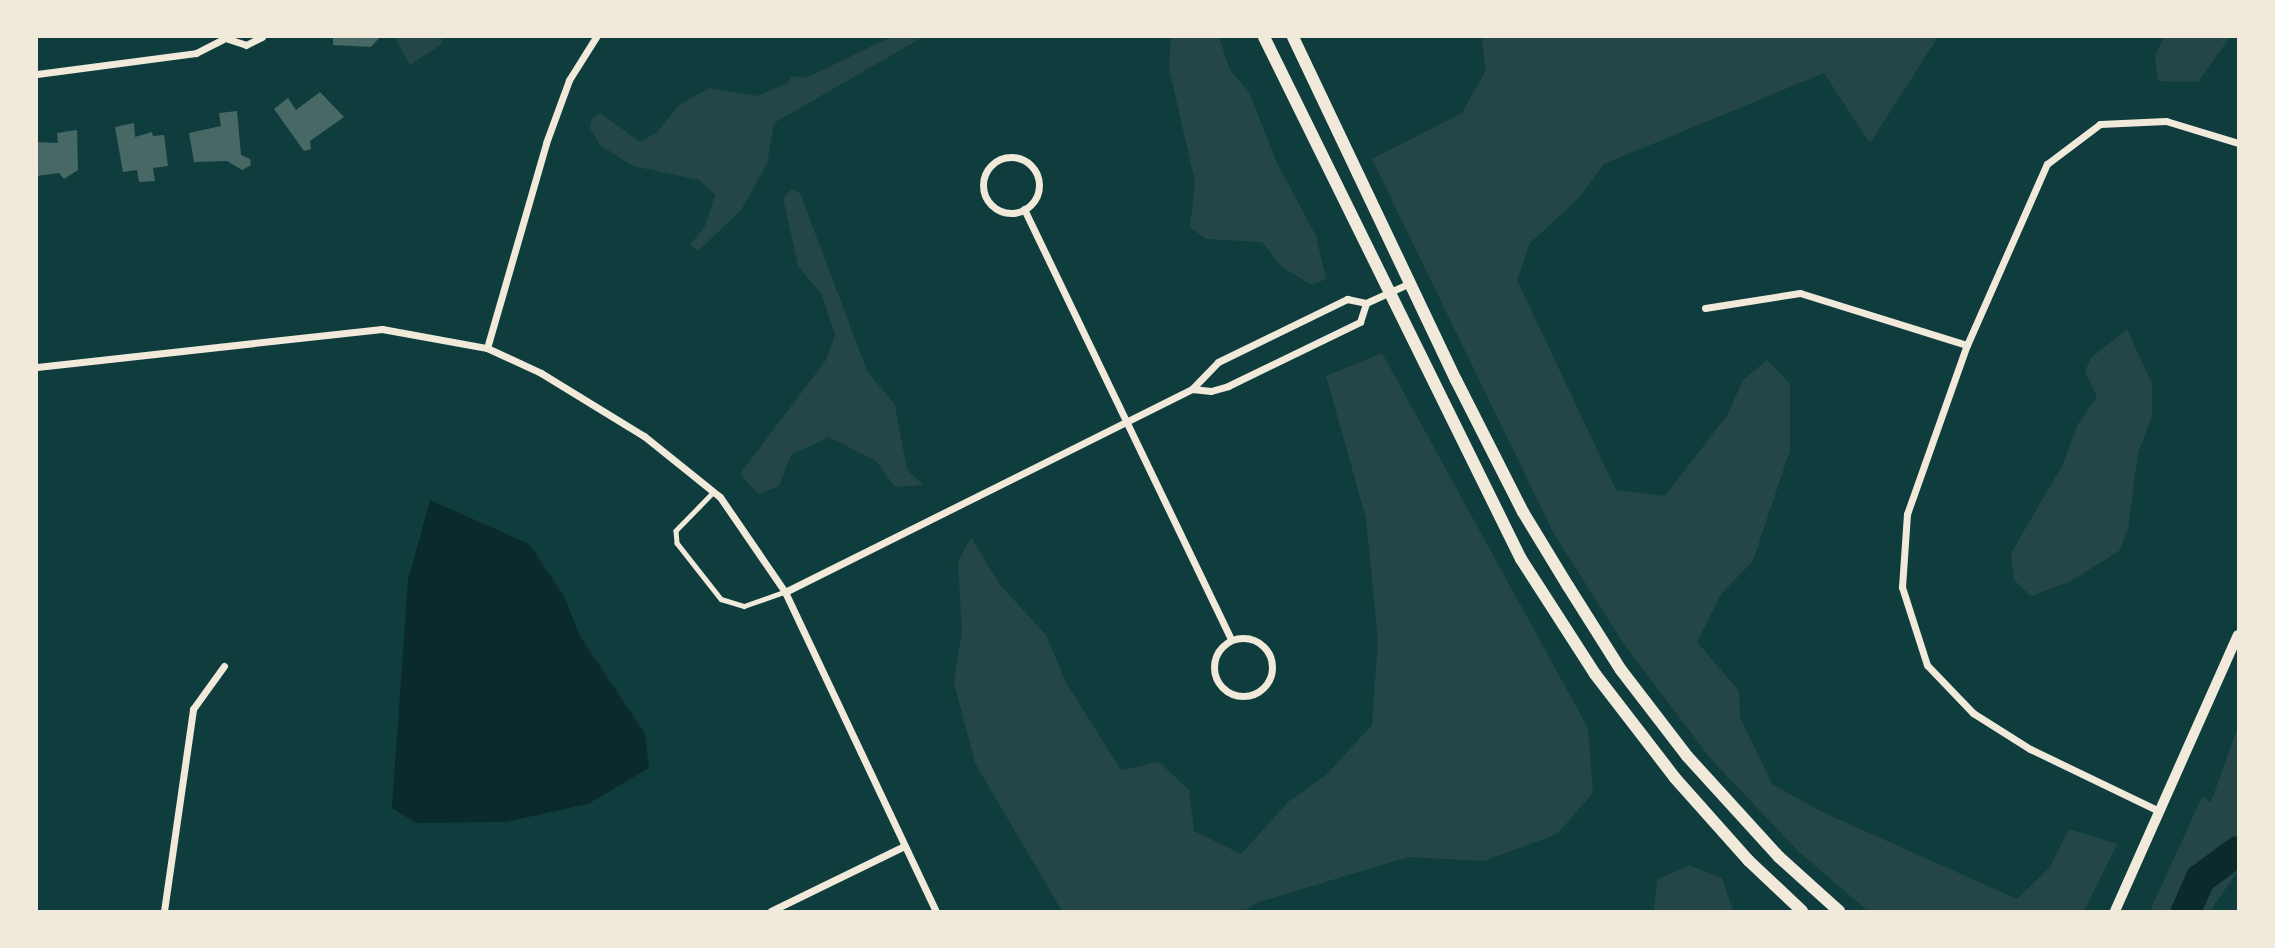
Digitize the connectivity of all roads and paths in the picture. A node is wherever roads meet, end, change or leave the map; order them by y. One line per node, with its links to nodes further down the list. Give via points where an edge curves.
1 (262, 37): 5 (street, via 246,46)
2 (596, 37): 14 (street, via 569,80 551,130)
3 (1264, 37): 10 (main road)
4 (1293, 37): 9 (main road)
5 (222, 38): 6 (street, via 196,53)
6 (37, 74)
7 (2238, 143): 13 (street, via 2166,121 2100,124 2089,132 2047,164)
8 (1024, 209): 8 (street, via 1036,196 1035,171 1022,159 996,161 983,185 989,203 1006,212); 17 (street)
9 (1410, 283): 10 (street); 29 (main road, via 1523,512 1622,670 1709,782 1779,857)
10 (1388, 293): 11 (street); 28 (main road, via 1521,559 1595,674 1675,778 1749,861)
11 (1366, 303): 16 (street, via 1347,299 1218,362); 16 (street, via 1360,322 1228,386 1211,391)
12 (1704, 308): 13 (street, via 1800,293)
13 (1967, 345): 23 (street, via 1907,514 1902,587 1927,665 1984,720 2030,749)
14 (487, 348): 15 (street, via 382,329); 18 (street, via 541,373 644,436)
15 (37, 367)
16 (1192, 389): 17 (street)
17 (1126, 421): 19 (street); 21 (street)
18 (714, 491): 19 (street); 19 (lane, via 676,531 677,543 721,599 744,606)
19 (785, 592): 24 (street)
20 (2238, 635): 23 (street)
21 (1231, 640): 21 (street, via 1213,663 1217,681 1230,694 1258,692 1271,677 1271,657 1258,642)
22 (224, 666): 25 (street, via 193,709)
23 (2159, 811): 30 (street)
24 (902, 847): 26 (street); 27 (street)
25 (164, 911)
26 (771, 911)
27 (936, 911)
28 (1802, 911)
29 (1839, 911)
30 (2115, 911)

